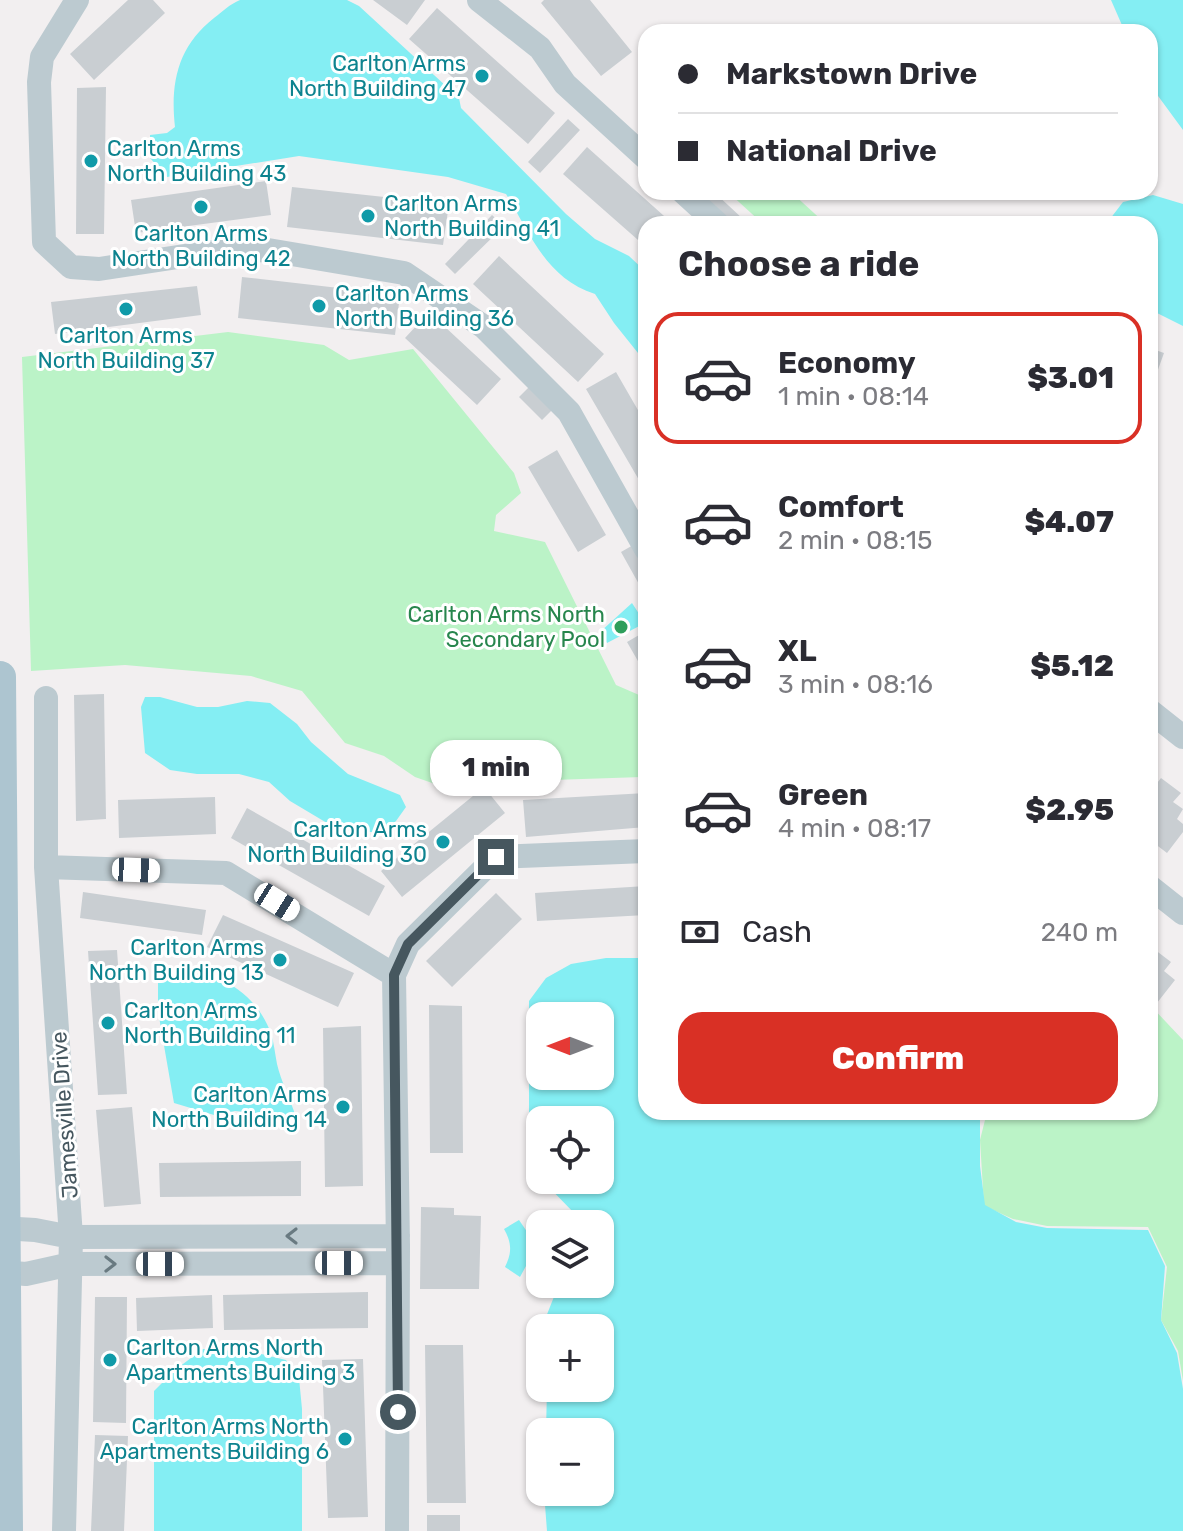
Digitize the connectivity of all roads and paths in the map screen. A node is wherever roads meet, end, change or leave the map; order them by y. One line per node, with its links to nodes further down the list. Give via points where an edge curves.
1 (77, 0): 6 (street, via 42,57 44,242 71,267 99,269 211,252 268,250 404,273 484,327 569,412)
2 (479, 0): 3 (street, via 540,48 565,84)
3 (638, 151)
4 (692, 200): 5 (street)
5 (709, 216)
6 (638, 535)
7 (0, 677): 11 (main road)
8 (46, 698): 13 (street, Jamesville Drive)
9 (1158, 717): 10 (street)
10 (1183, 737)
11 (1, 817): 17 (main road)
12 (638, 851): 16 (street, via 496,857 408,944)
13 (46, 867): 16 (street, via 226,873); 19 (street, Jamesville Drive)
14 (1158, 893): 15 (street)
15 (1183, 913)
16 (394, 975): 18 (street)
17 (2, 1228): 19 (street); 22 (main road)
18 (398, 1236): 19 (street, one-way to 19); 20 (street)
19 (71, 1237): 21 (street, Jamesville Drive)
20 (398, 1263): 21 (street, one-way to 20); 25 (street)
21 (71, 1264): 22 (street, via 26,1274); 24 (street, Jamesville Drive)
22 (2, 1273): 23 (main road)
23 (7, 1531)
24 (64, 1531)
25 (397, 1531)

